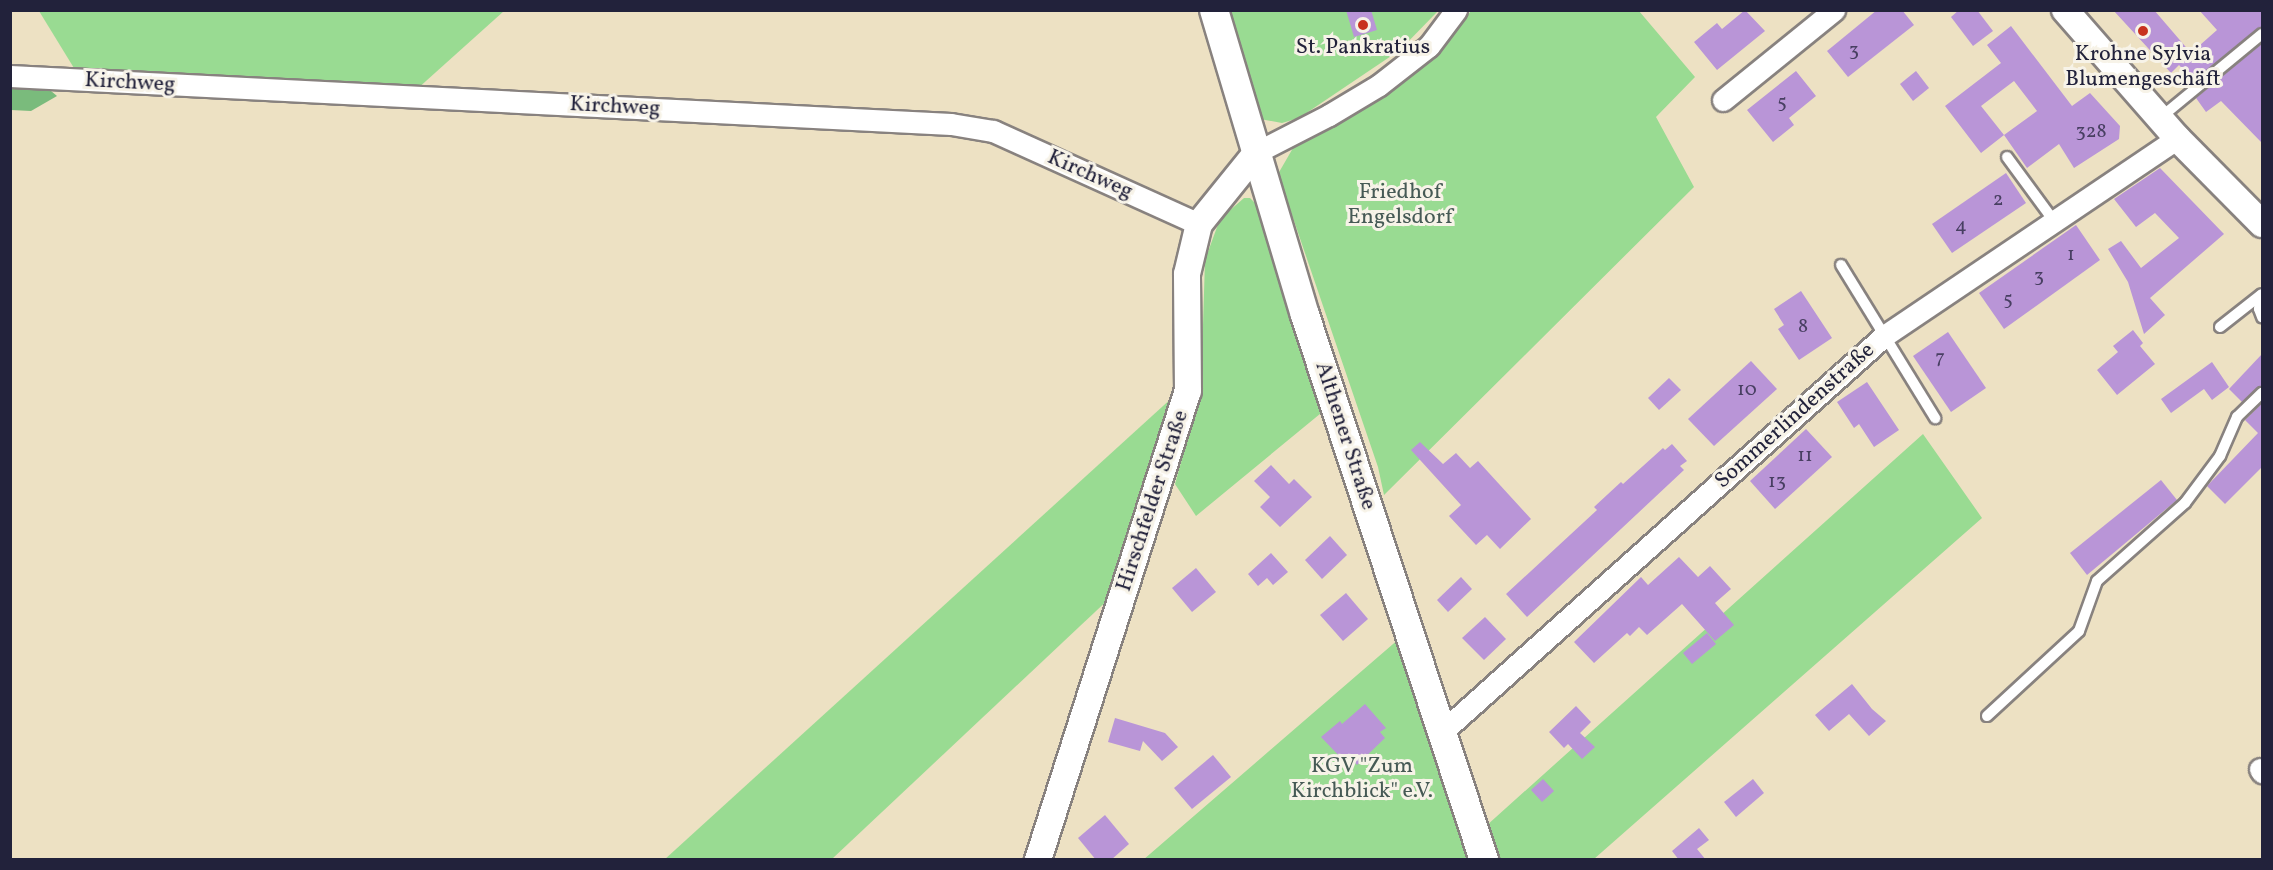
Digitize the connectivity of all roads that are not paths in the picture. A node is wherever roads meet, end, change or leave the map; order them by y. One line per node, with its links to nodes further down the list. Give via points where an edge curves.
1 (1214, 10): 10 (main road, Althener Straße)
2 (1456, 10): 10 (street, via 1429,46 1379,85)
3 (1834, 10): 7 (street)
4 (2065, 10): 8 (street)
5 (2262, 34): 8 (lane)
6 (10, 76): 13 (street, Kirchweg, via 951,123 993,131)
7 (1723, 100)
8 (2159, 118): 9 (street)
9 (2177, 138): 12 (street, Sommerlindenstraße); 14 (street)
10 (1257, 152): 13 (street, Hirschfelder Straße); 23 (main road, Althener Straße, via 1305,315)
11 (2007, 157): 12 (lane)
12 (2054, 221): 19 (street, Sommerlindenstraße)
13 (1199, 224): 24 (street, Hirschfelder Straße, via 1187,274 1188,391)
14 (2262, 224)
15 (1841, 265): 19 (lane)
16 (2262, 294): 17 (lane); 18 (lane)
17 (2262, 317)
18 (2220, 327)
19 (1884, 336): 21 (lane); 23 (street, Sommerlindenstraße)
20 (2262, 393): 22 (lane, via 2237,417 2220,456 2185,502 2097,581 2079,631)
21 (1935, 418)
22 (1987, 716)
23 (1443, 732): 25 (main road, Althener Straße)
24 (1038, 860)
25 (1484, 860)

